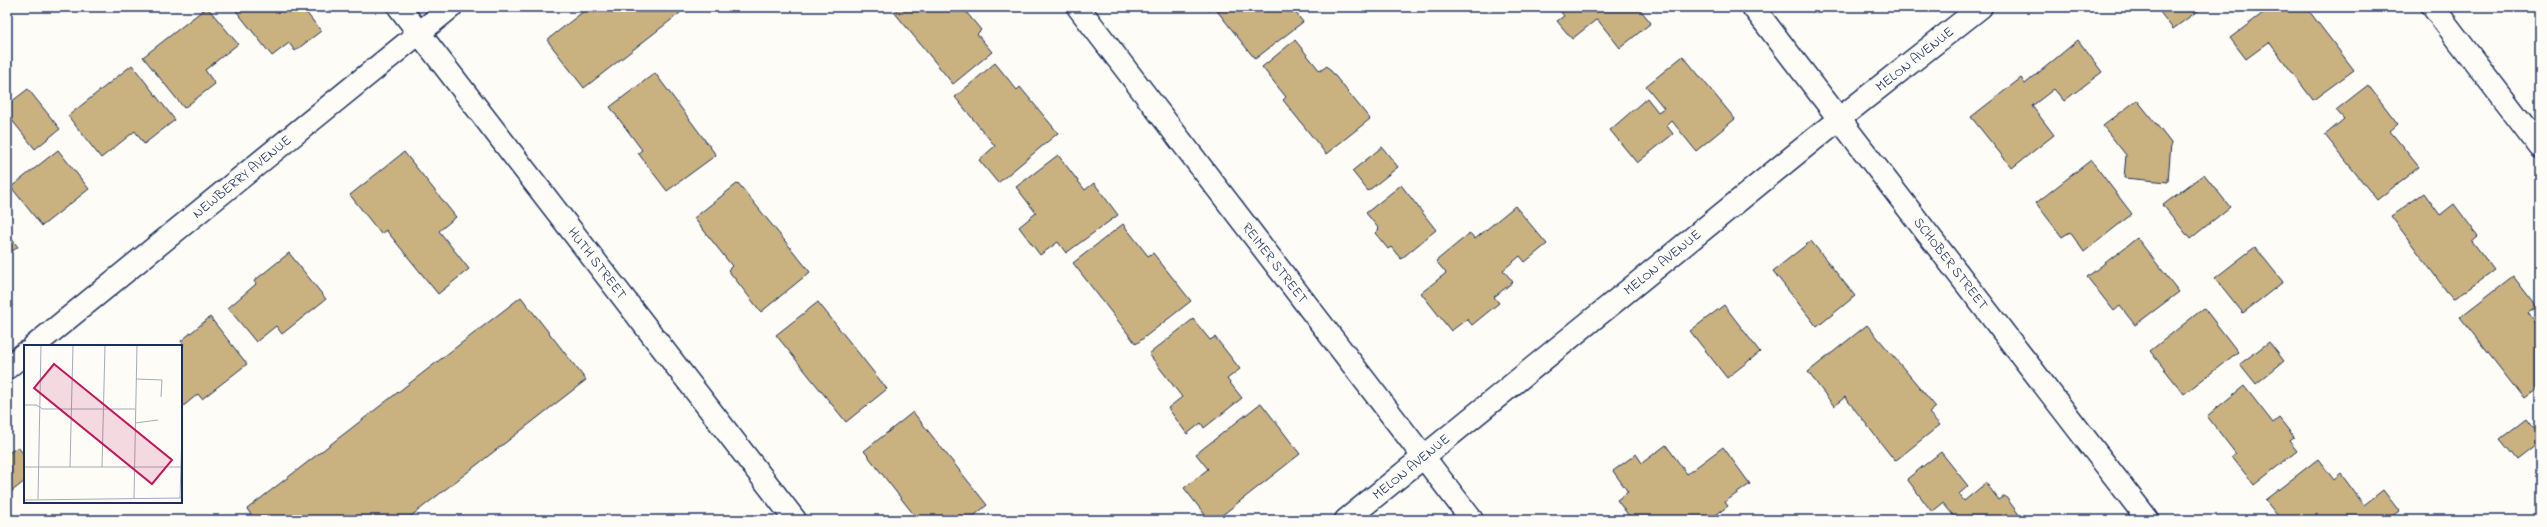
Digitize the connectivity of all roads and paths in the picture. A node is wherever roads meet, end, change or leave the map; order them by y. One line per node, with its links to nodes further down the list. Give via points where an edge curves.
1 (399, 7): 7 (street, HUTH STREET)
2 (451, 7): 7 (street, NEWBERRY AVENUE)
3 (1078, 7): 13 (street, REIMER STREET)
4 (1753, 7): 8 (street, SCHOBER STREET)
5 (1981, 7): 8 (street, MELON AVENUE)
6 (2433, 7): 9 (street)
7 (419, 33): 10 (street, NEWBERRY AVENUE); 14 (street, HUTH STREET)
8 (1839, 119): 13 (street, MELON AVENUE); 17 (street, SCHOBER STREET)
9 (2540, 147)
10 (35, 345)
11 (24, 354): 12 (street)
12 (7, 368)
13 (1423, 457): 15 (street, MELON AVENUE); 16 (street, REIMER STREET)
14 (795, 520)
15 (1346, 520)
16 (1472, 520)
17 (2148, 520)

